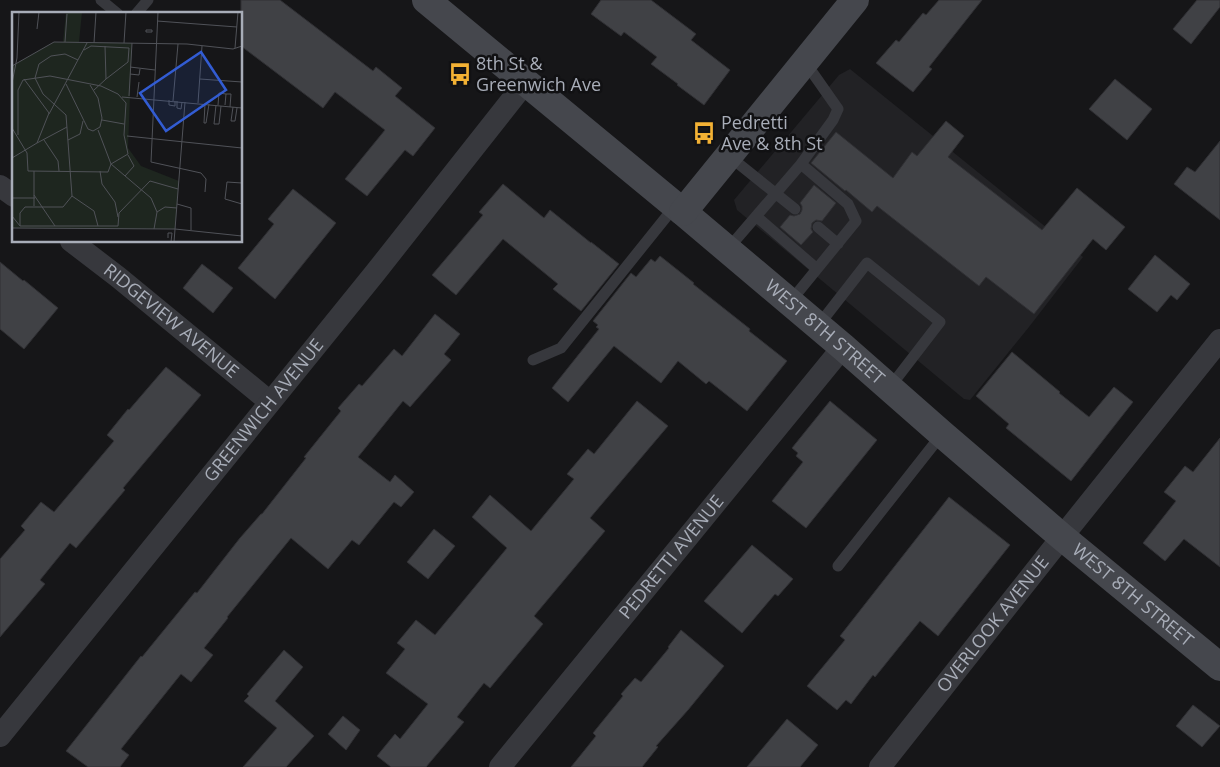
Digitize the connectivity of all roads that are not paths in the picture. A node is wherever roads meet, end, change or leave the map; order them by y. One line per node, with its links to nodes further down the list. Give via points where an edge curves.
1 (101, 0): 5 (lane)
2 (148, 0): 6 (lane)
3 (855, 0): 7 (street)
4 (432, 2): 8 (street, WEST 8TH STREET)
5 (116, 12)
6 (138, 12)
7 (805, 62): 9 (street); 10 (lane, via 838,109)
8 (525, 83): 14 (street, WEST 8TH STREET); 28 (street, GREENWICH AVENUE)
9 (729, 156): 12 (lane); 14 (street)
10 (801, 164): 12 (lane); 19 (lane, via 848,204 856,221)
11 (0, 186): 13 (street)
12 (775, 193): 15 (lane); 16 (lane)
13 (12, 195)
14 (679, 209): 20 (street, WEST 8TH STREET); 26 (lane, via 561,348)
15 (794, 209)
16 (756, 216): 20 (lane); 21 (lane)
17 (818, 227): 19 (lane)
18 (72, 242): 28 (street, RIDGEVIEW AVENUE)
19 (838, 244): 21 (lane)
20 (727, 250): 22 (street, WEST 8TH STREET)
21 (817, 268): 22 (lane)
22 (790, 302): 23 (street, WEST 8TH STREET)
23 (818, 326): 25 (street, WEST 8TH STREET); 27 (lane, via 868,263 940,322)
24 (1220, 340): 30 (street, OVERLOOK AVENUE)
25 (843, 347): 27 (street, WEST 8TH STREET); 34 (street, PEDRETTI AVENUE)
26 (533, 360)
27 (890, 387): 29 (street, WEST 8TH STREET)
28 (270, 402): 33 (street, GREENWICH AVENUE)
29 (942, 434): 30 (street, WEST 8TH STREET); 31 (lane)
30 (1062, 537): 32 (street, WEST 8TH STREET); 35 (street, OVERLOOK AVENUE)
31 (838, 566)
32 (1220, 667)
33 (0, 736)
34 (500, 767)
35 (880, 767)

